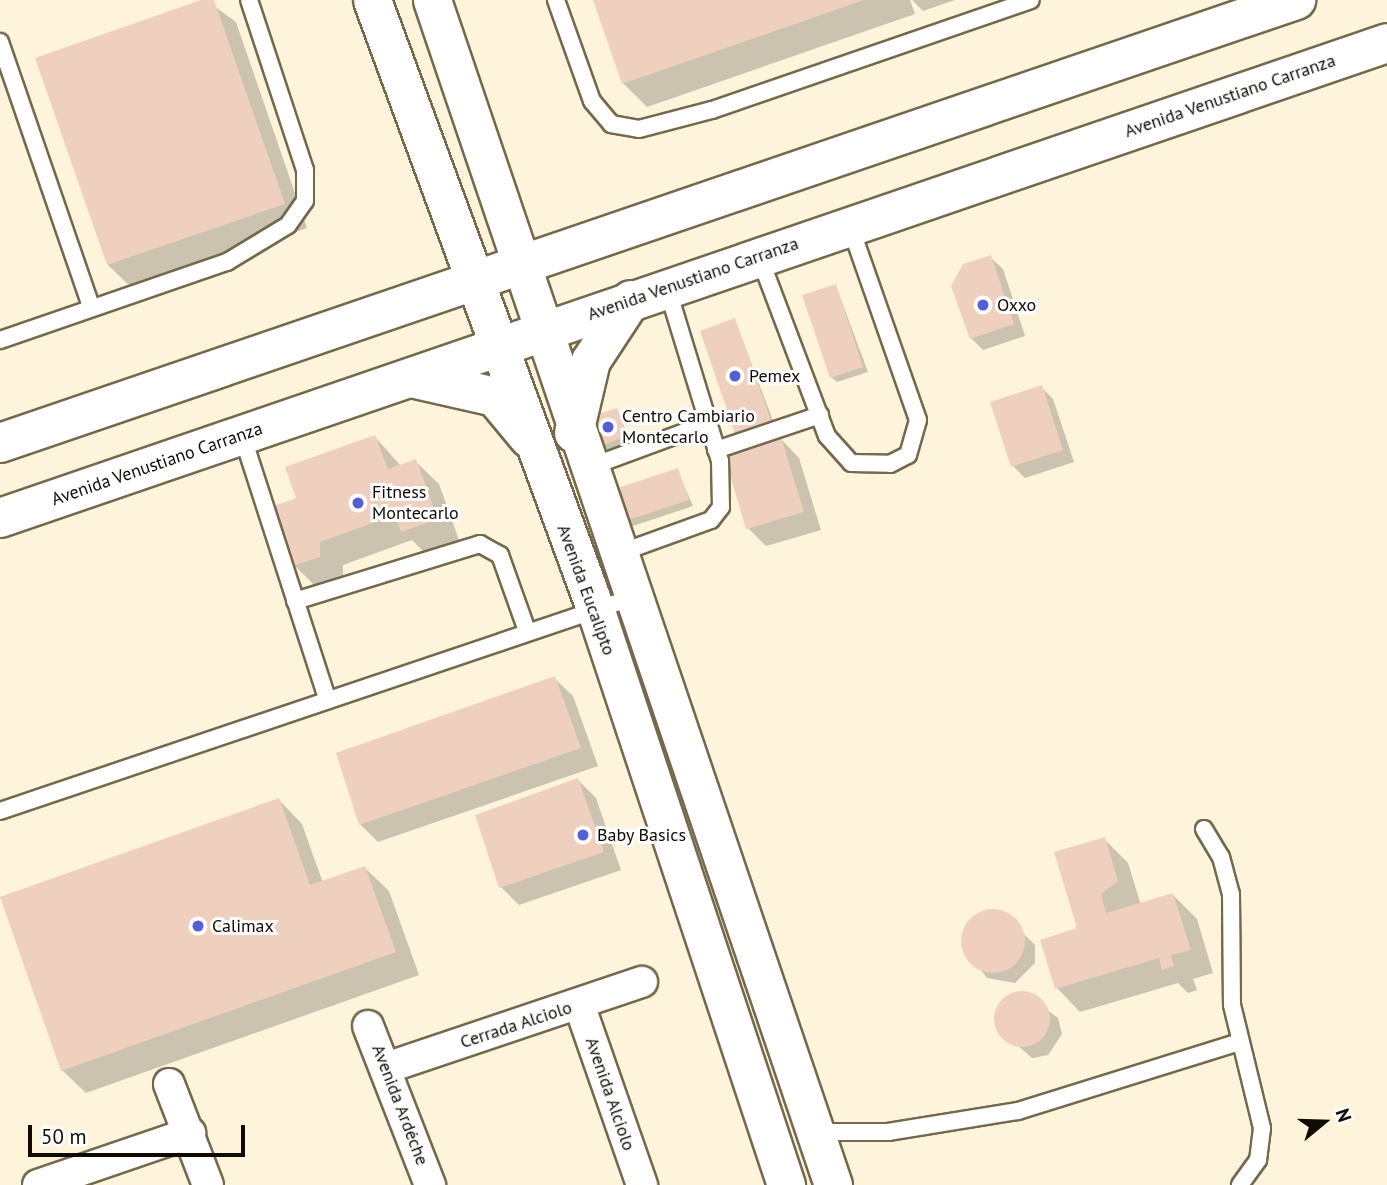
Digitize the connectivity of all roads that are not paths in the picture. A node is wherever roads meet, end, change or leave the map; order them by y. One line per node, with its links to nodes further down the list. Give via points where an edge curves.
1 (249, 0): 15 (lane, via 305,170 305,201 265,243)
2 (372, 0): 12 (street, Avenida Eucalipto)
3 (432, 0): 11 (street)
4 (556, 0): 5 (lane, via 592,101 611,124 639,129 712,110)
5 (1031, 0)
6 (1296, 0): 11 (main road)
7 (0, 42): 15 (lane)
8 (1387, 43): 9 (main road, Avenida Venustiano Carranza)
9 (850, 226): 10 (main road, Avenida Venustiano Carranza); 20 (lane, via 918,420 915,442 908,455 865,469 837,452)
10 (759, 256): 13 (main road, Avenida Venustiano Carranza); 20 (lane)
11 (523, 262): 12 (main road); 16 (street)
12 (470, 278): 18 (street, Avenida Eucalipto); 25 (main road)
13 (667, 288): 14 (main road, Avenida Venustiano Carranza); 21 (lane)
14 (631, 300): 16 (main road, Avenida Venustiano Carranza); 22 (main road, via 592,361)
15 (91, 307): 17 (lane)
16 (546, 330): 18 (main road, Avenida Venustiano Carranza); 22 (street)
17 (0, 340)
18 (495, 346): 19 (main road, Avenida Venustiano Carranza); 24 (street, Avenida Eucalipto)
19 (406, 377): 23 (main road, Avenida Venustiano Carranza); 24 (main road, via 495,397)
20 (820, 415): 26 (lane)
21 (709, 423): 26 (lane); 27 (lane)
22 (574, 433): 27 (street)
23 (242, 435): 28 (main road, Avenida Venustiano Carranza); 31 (lane)
24 (529, 438): 32 (street, Avenida Eucalipto)
25 (0, 443)
26 (716, 450): 29 (lane, via 724,487 711,520)
27 (586, 468): 29 (street)
28 (0, 518)
29 (616, 554): 30 (street)
30 (631, 598): 32 (lane); 43 (street)
31 (295, 601): 33 (lane, via 480,544 500,555); 34 (lane)
32 (594, 608): 33 (lane); 49 (street, Avenida Eucalipto)
33 (527, 631): 34 (lane)
34 (327, 698): 35 (lane)
35 (0, 811)
36 (1204, 829): 40 (lane, via 1221,857 1231,894 1232,1005)
37 (642, 982): 38 (street, Cerrada Alciolo)
38 (579, 1004): 41 (street, Cerrada Alciolo); 48 (street, Avenida Alciolo)
39 (368, 1026): 41 (street, Avenida Ardéche)
40 (1240, 1042): 43 (lane, via 1018,1111 888,1132); 51 (lane, via 1262,1128 1258,1160)
41 (389, 1066): 47 (street, Avenida Ardéche)
42 (169, 1084): 44 (street)
43 (814, 1132): 50 (street)
44 (190, 1133): 45 (street); 46 (street)
45 (38, 1185)
46 (208, 1185)
47 (430, 1185)
48 (642, 1185)
49 (786, 1185)
50 (832, 1185)
51 (1240, 1185)

